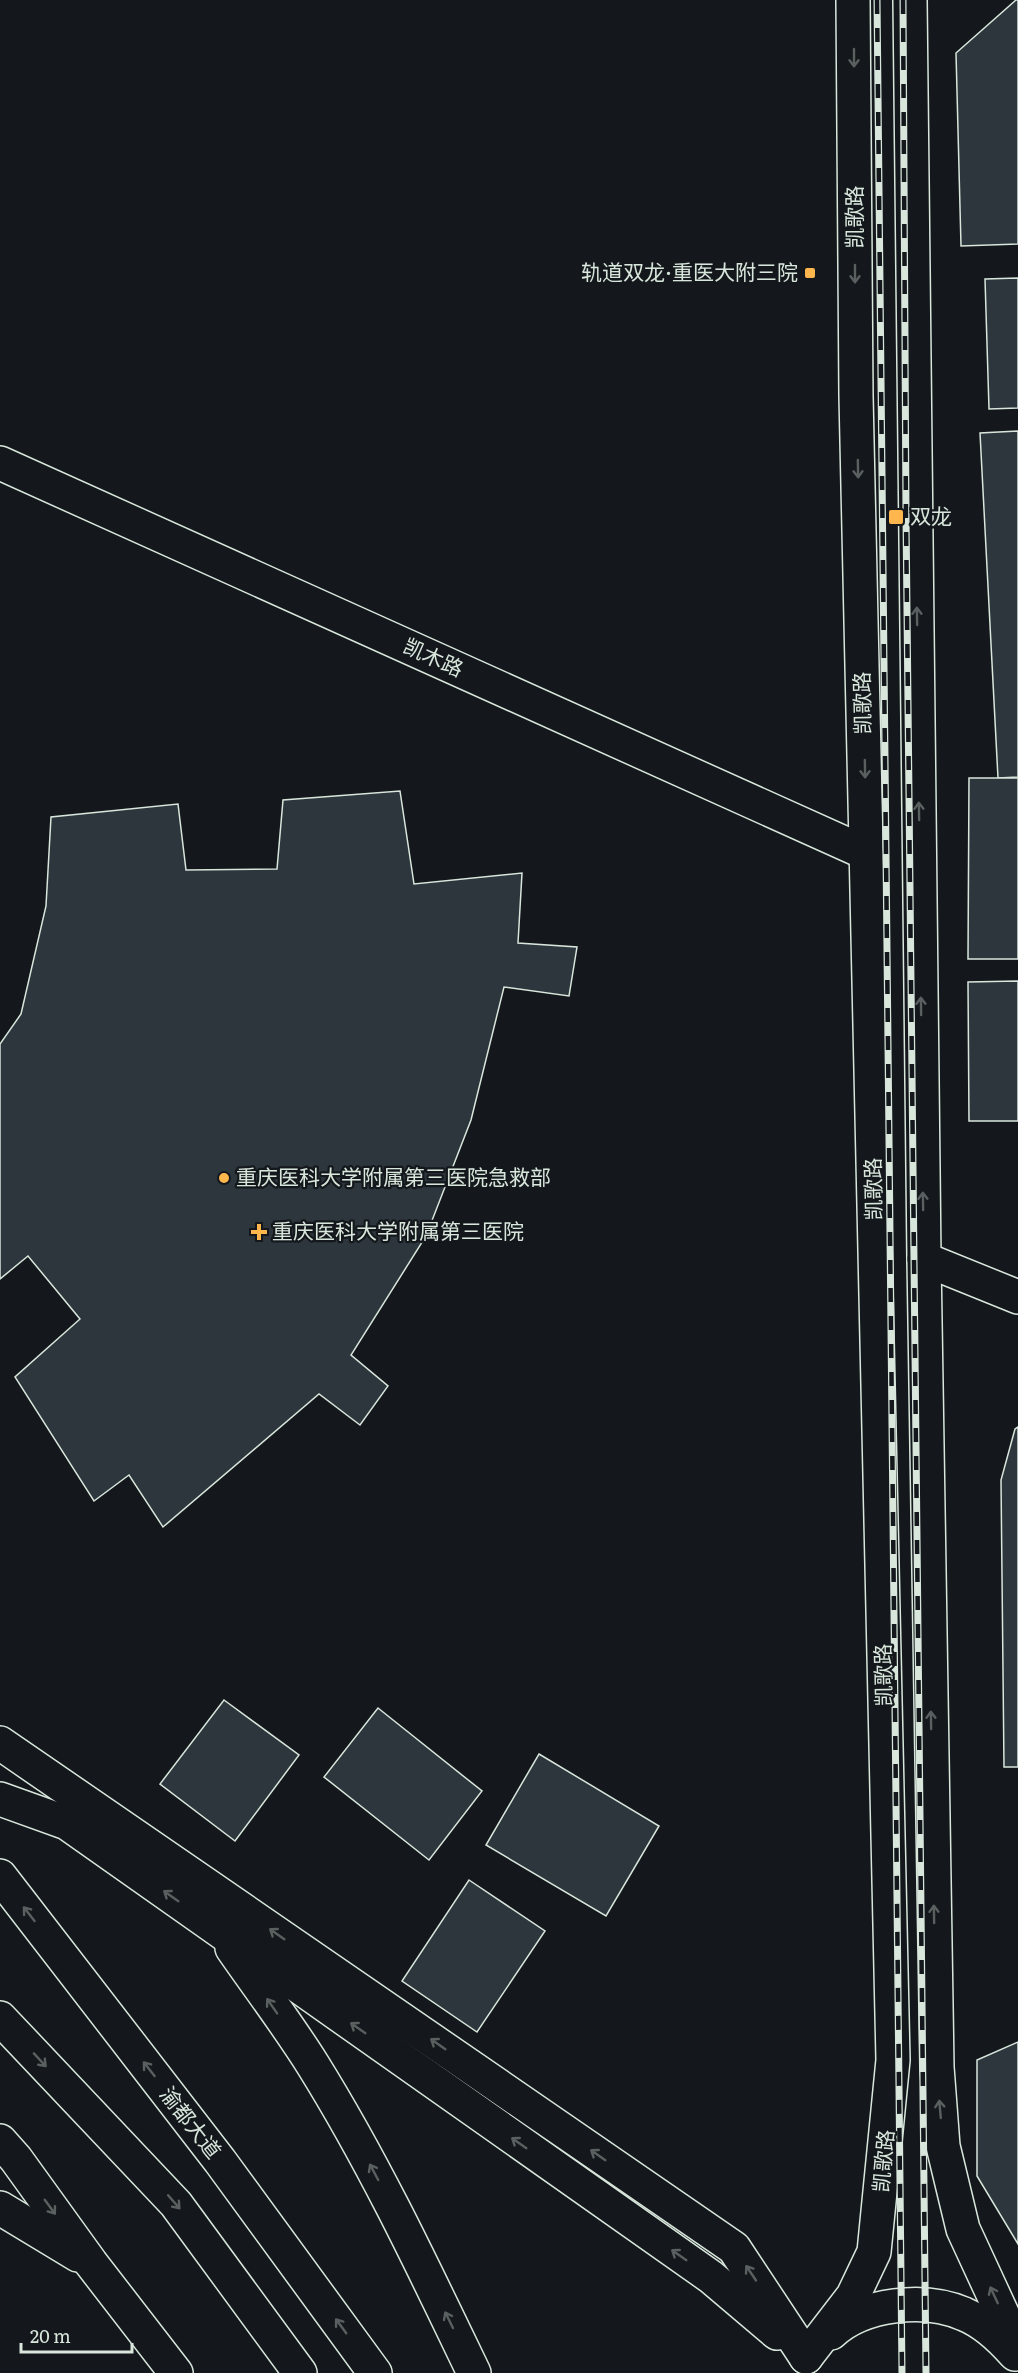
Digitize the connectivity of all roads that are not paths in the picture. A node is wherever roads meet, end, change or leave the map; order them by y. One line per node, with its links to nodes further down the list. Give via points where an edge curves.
1 (853, 0): 4 (main road, 凯歌路, one-way to 4, via 856,408)
2 (910, 0): 5 (main road, one-way to 2)
3 (0, 463): 4 (main road, 凯木路)
4 (866, 853): 17 (main road, 凯歌路, via 893,2060 874,2252 853,2296)
5 (924, 1259): 6 (main road); 15 (main road, one-way to 5, via 963,2229 943,2146 937,2055)
6 (1018, 1297)
7 (0, 1743): 17 (main road, one-way to 7, via 734,2248)
8 (0, 1799): 10 (main road, one-way to 8, via 67,1823)
9 (0, 1876): 20 (main road, 渝都大道, one-way to 9, via 220,2161)
10 (219, 1930): 17 (main road, one-way to 10, via 711,2277); 21 (main road, one-way to 10, via 401,2223 312,2064)
11 (0, 2018): 19 (main road, one-way to 19, via 176,2204)
12 (5, 2149): 14 (main road, one-way to 14)
13 (0, 2208): 14 (main road)
14 (91, 2263): 18 (main road)
15 (1018, 2348)
16 (1018, 2358): 17 (main road, via 1000,2337 964,2313 921,2304 878,2308 838,2327)
17 (802, 2365)
18 (170, 2370)
19 (300, 2373)
20 (375, 2373)
21 (474, 2373)

